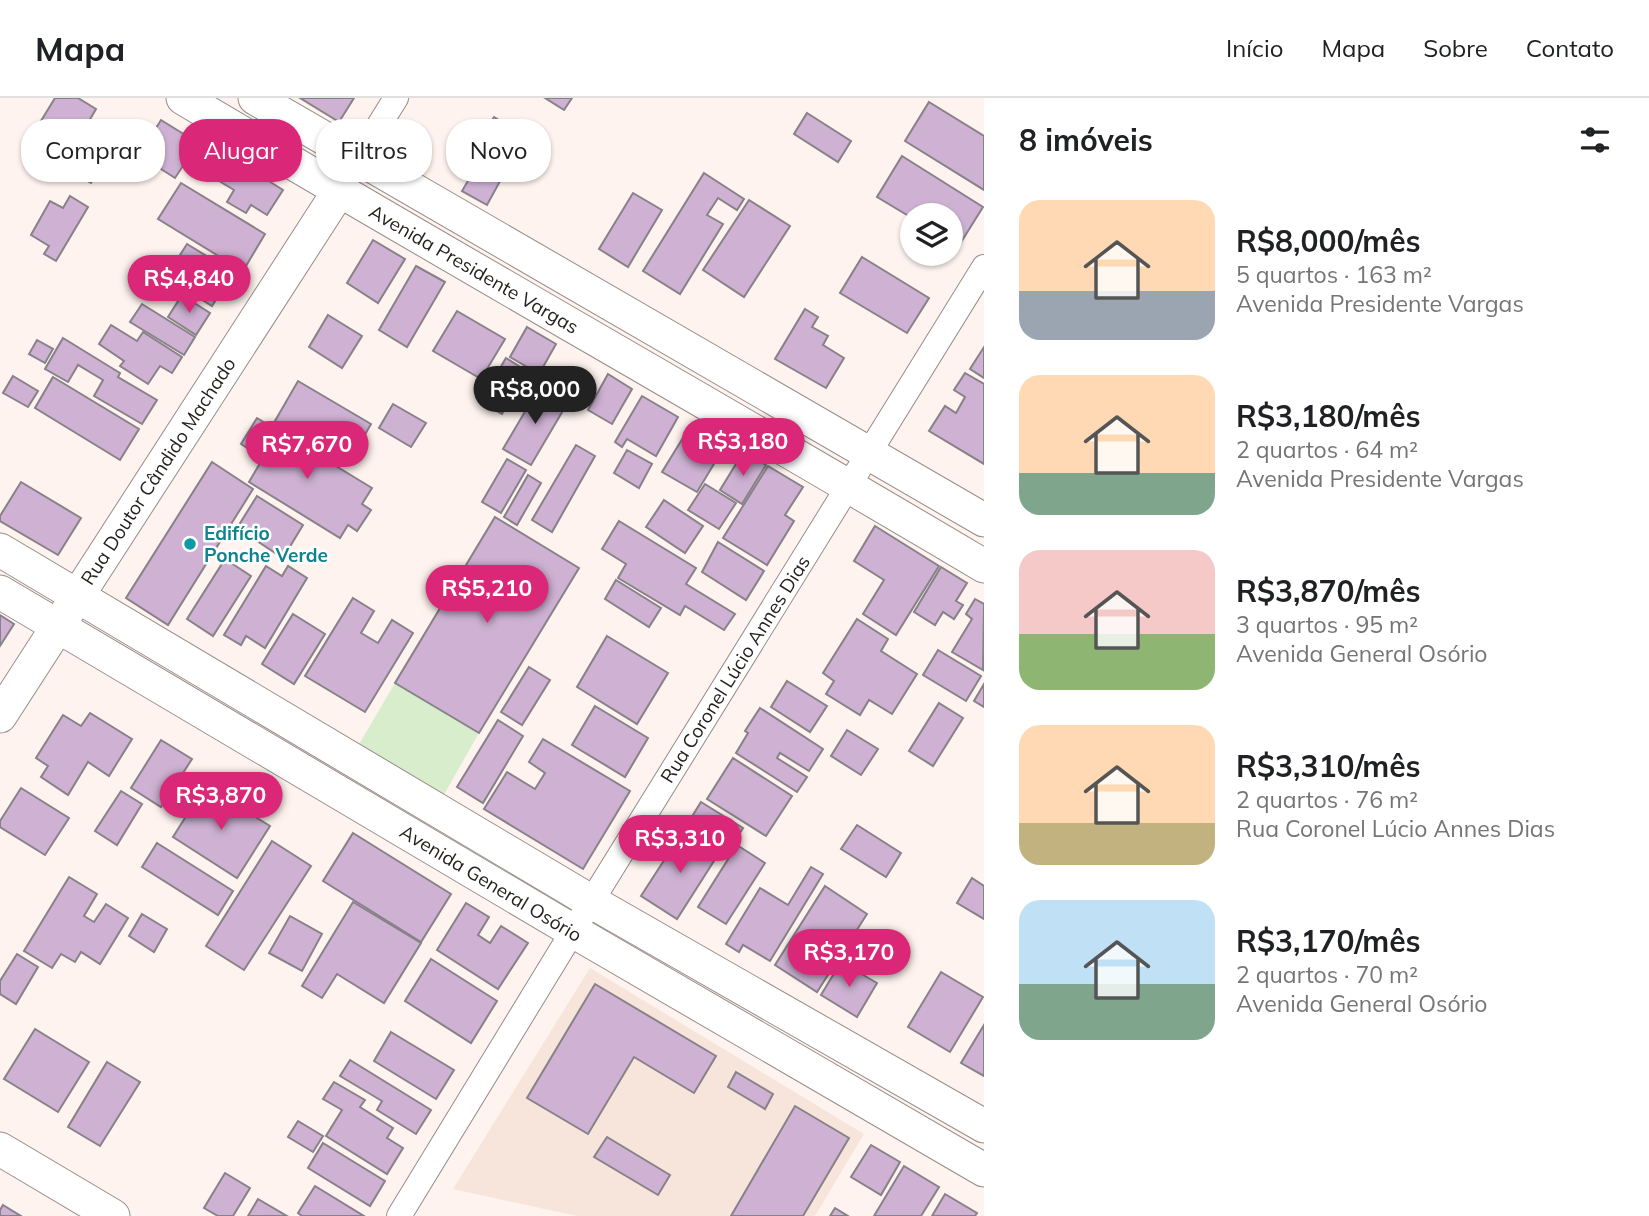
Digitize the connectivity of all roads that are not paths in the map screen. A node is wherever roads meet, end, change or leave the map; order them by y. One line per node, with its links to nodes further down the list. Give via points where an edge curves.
1 (183, 98): 8 (main road, Avenida Presidente Vargas)
2 (255, 98): 5 (main road, Avenida Presidente Vargas)
3 (396, 98): 4 (street)
4 (383, 119)
5 (316, 134)
6 (364, 182): 8 (main road, Rua Doutor Cândido Machado, via 350,192)
7 (398, 182): 10 (main road, Avenida Presidente Vargas)
8 (339, 191): 11 (main road, Avenida Presidente Vargas); 16 (main road, Rua Doutor Cândido Machado)
9 (984, 267): 10 (street, Rua Coronel Lúcio Annes Dias)
10 (869, 452): 11 (street, Rua Coronel Lúcio Annes Dias); 12 (main road, Avenida Presidente Vargas)
11 (848, 485): 14 (main road, Avenida Presidente Vargas); 21 (street, Rua Coronel Lúcio Annes Dias)
12 (984, 520)
13 (0, 550): 16 (main road, Avenida General Osório)
14 (982, 559)
15 (0, 592): 17 (main road, Avenida General Osório)
16 (78, 595): 17 (main road, Rua Doutor Cândido Machado); 19 (main road, Avenida General Osório)
17 (58, 626): 18 (main road, Rua Doutor Cândido Machado); 20 (main road, Avenida General Osório)
18 (0, 716)
19 (339, 752): 20 (main road); 21 (main road, Avenida General Osório)
20 (321, 782): 22 (main road, Avenida General Osório)
21 (592, 902): 22 (street, Rua Coronel Lúcio Annes Dias); 23 (main road, Avenida General Osório)
22 (573, 931): 24 (main road, Avenida General Osório); 29 (street, Rua Coronel Lúcio Annes Dias)
23 (825, 1036): 24 (main road); 25 (main road, Avenida General Osório)
24 (809, 1068): 27 (main road, Avenida General Osório)
25 (984, 1126)
26 (0, 1149): 28 (main road)
27 (984, 1170)
28 (113, 1216)
29 (399, 1216)

